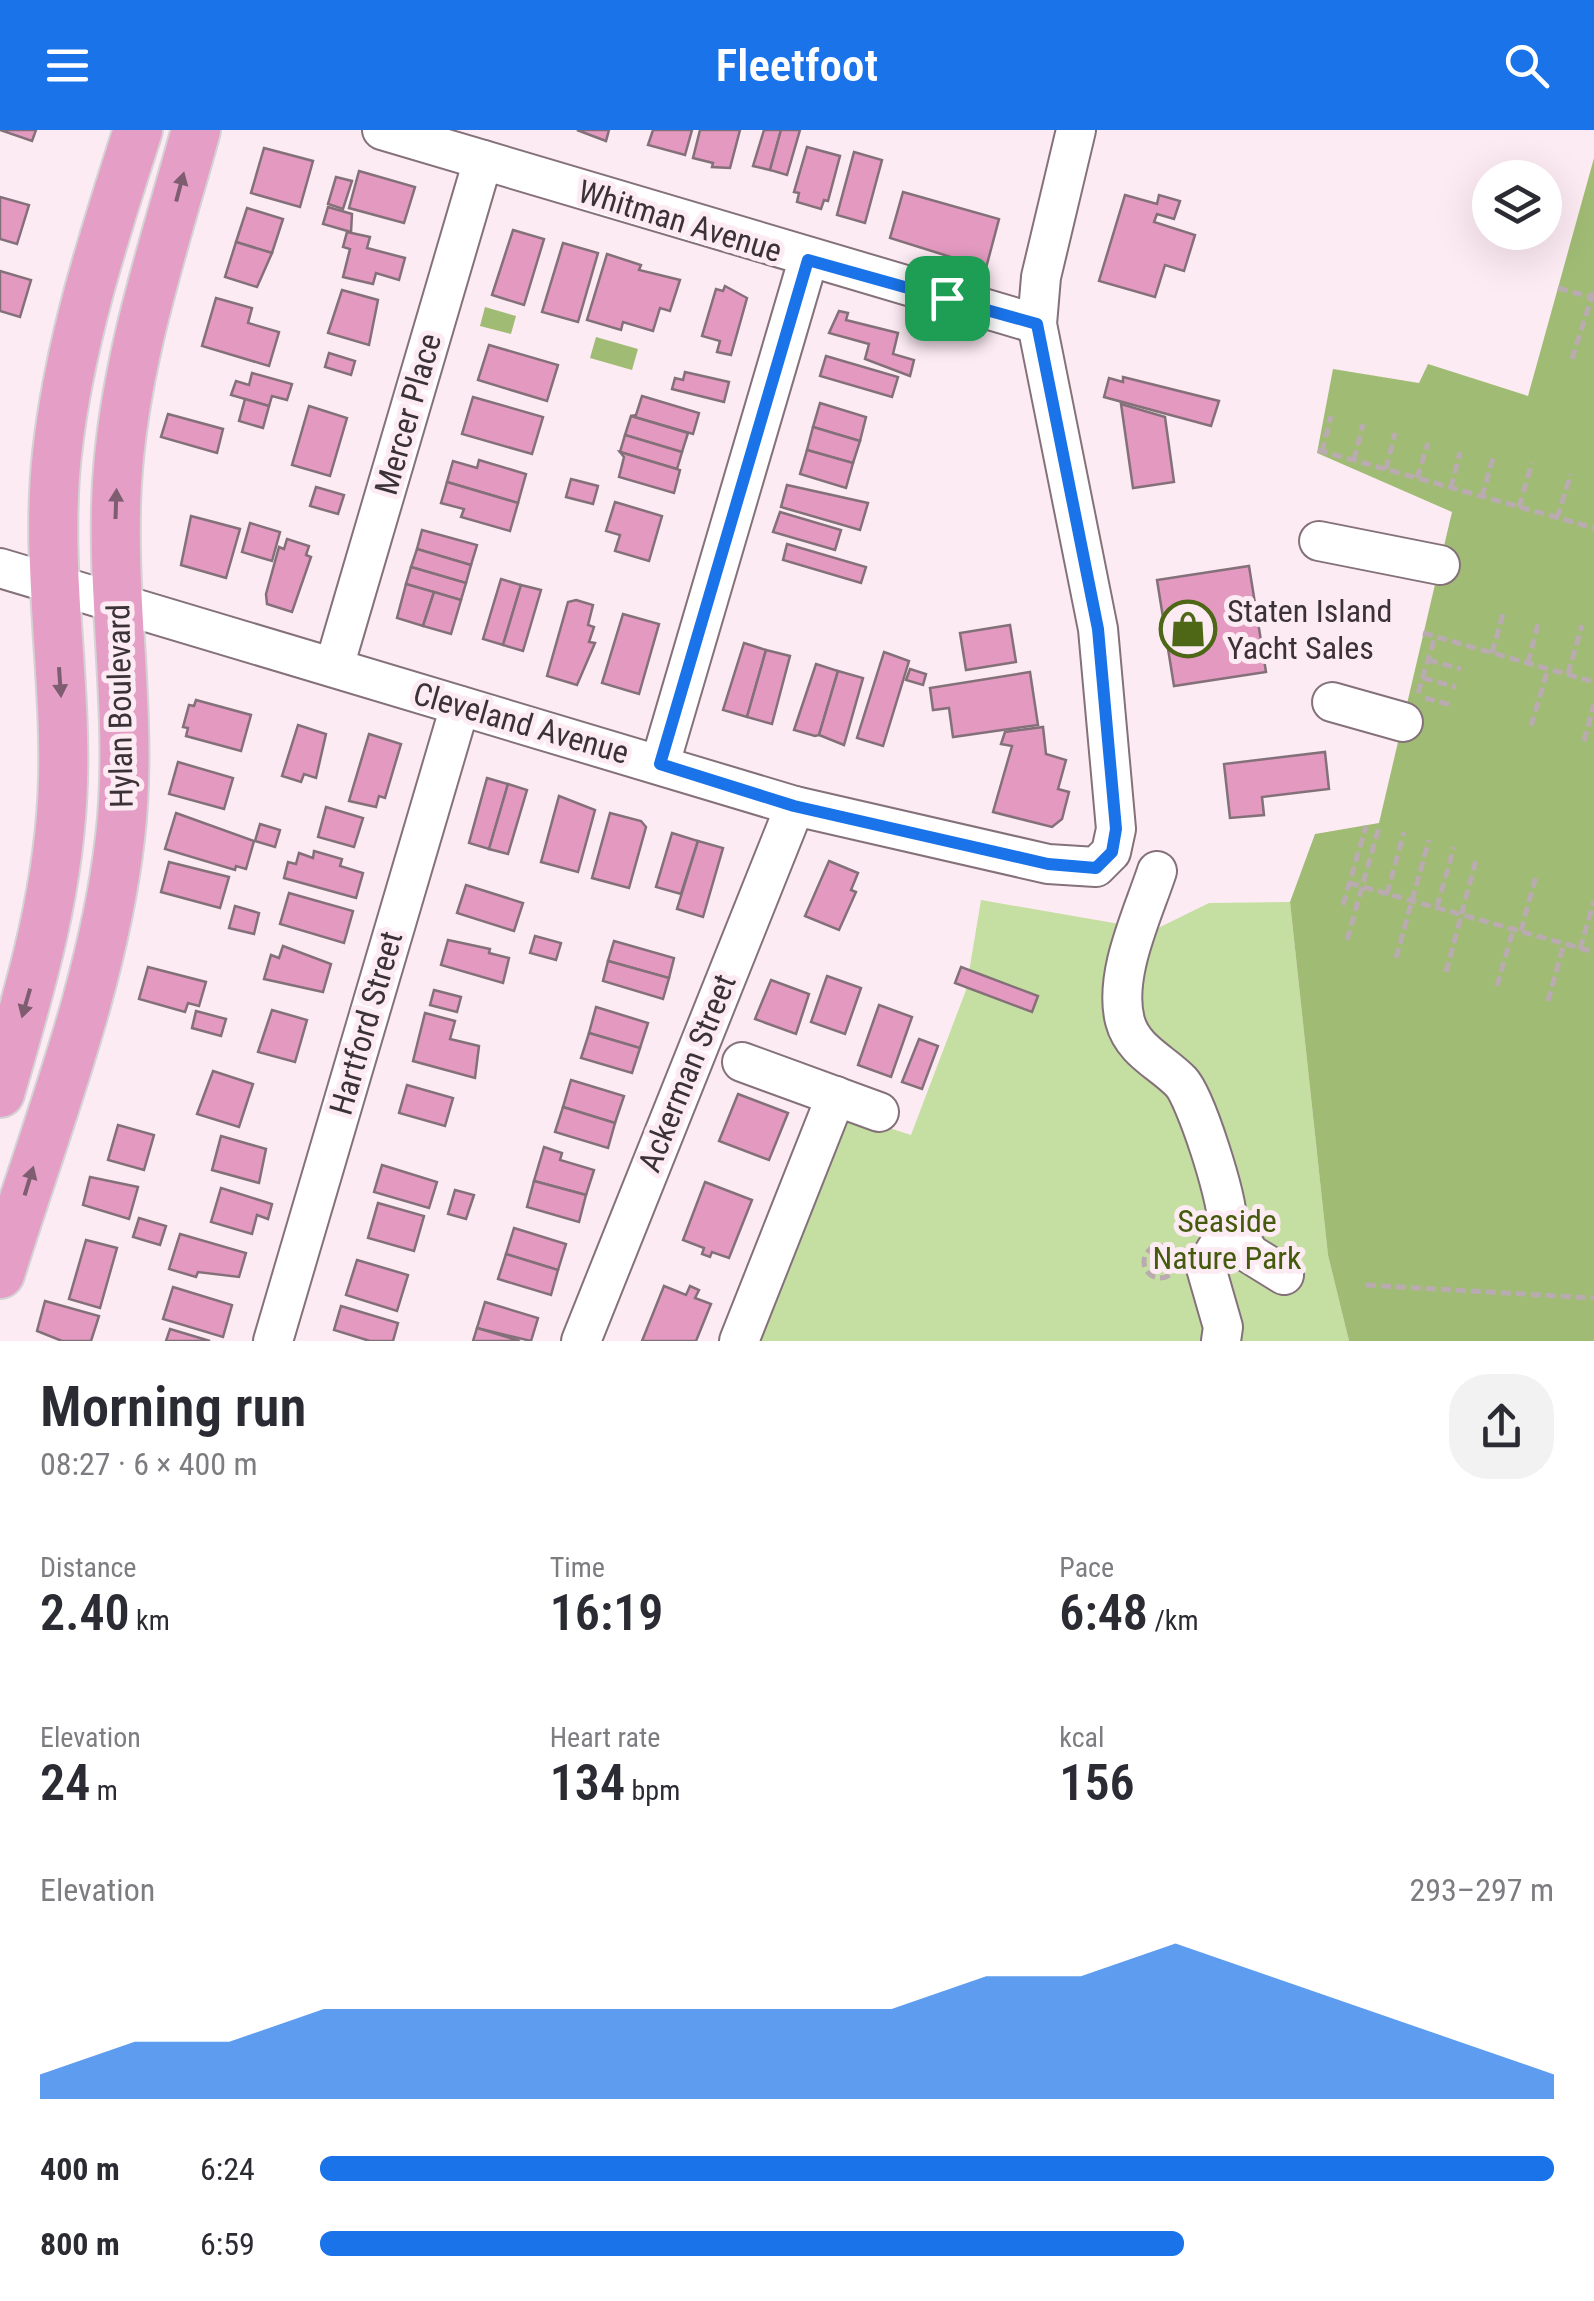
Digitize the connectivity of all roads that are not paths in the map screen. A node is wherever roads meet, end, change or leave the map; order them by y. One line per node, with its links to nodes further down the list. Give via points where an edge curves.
1 (138, 130): 11 (main road, Hylan Boulevard, via 69,373 57,458)
2 (196, 130): 12 (main road, Hylan Boulevard, one-way to 2, via 115,522 126,406)
3 (382, 130): 5 (street, Whitman Avenue)
4 (1076, 130): 7 (street, via 1041,277)
5 (483, 160): 6 (street, Whitman Avenue); 13 (street, Mercer Place)
6 (808, 260): 7 (street, Whitman Avenue); 17 (street)
7 (1037, 324): 18 (street, Cleveland Avenue, via 1098,629 1116,818 1112,852 1086,870)
8 (1319, 541): 9 (street)
9 (1440, 565)
10 (0, 568): 11 (street, Cleveland Avenue)
11 (56, 585): 12 (street, Cleveland Avenue); 21 (main road, Hylan Boulevard, one-way to 21, via 60,846 45,934)
12 (120, 602): 13 (street, Cleveland Avenue); 25 (main road, Hylan Boulevard, one-way to 12, via 88,987 114,876 126,747)
13 (334, 668): 15 (street, Cleveland Avenue)
14 (1332, 702): 16 (street)
15 (460, 706): 17 (street, Cleveland Avenue); 27 (street, Hartford Street)
16 (1402, 722)
17 (660, 764): 18 (street, Cleveland Avenue)
18 (794, 806): 28 (street, Ackerman Street)
19 (1157, 872): 24 (street, via 1130,959 1125,1021 1137,1045 1192,1098)
20 (742, 1062): 22 (street)
21 (3, 1075)
22 (836, 1096): 23 (street); 29 (street)
23 (879, 1112)
24 (1228, 1221): 26 (street, via 1250,1254); 30 (street, via 1206,1268)
25 (0, 1274)
26 (1284, 1274)
27 (272, 1341)
28 (582, 1341)
29 (740, 1341)
30 (1221, 1341)

